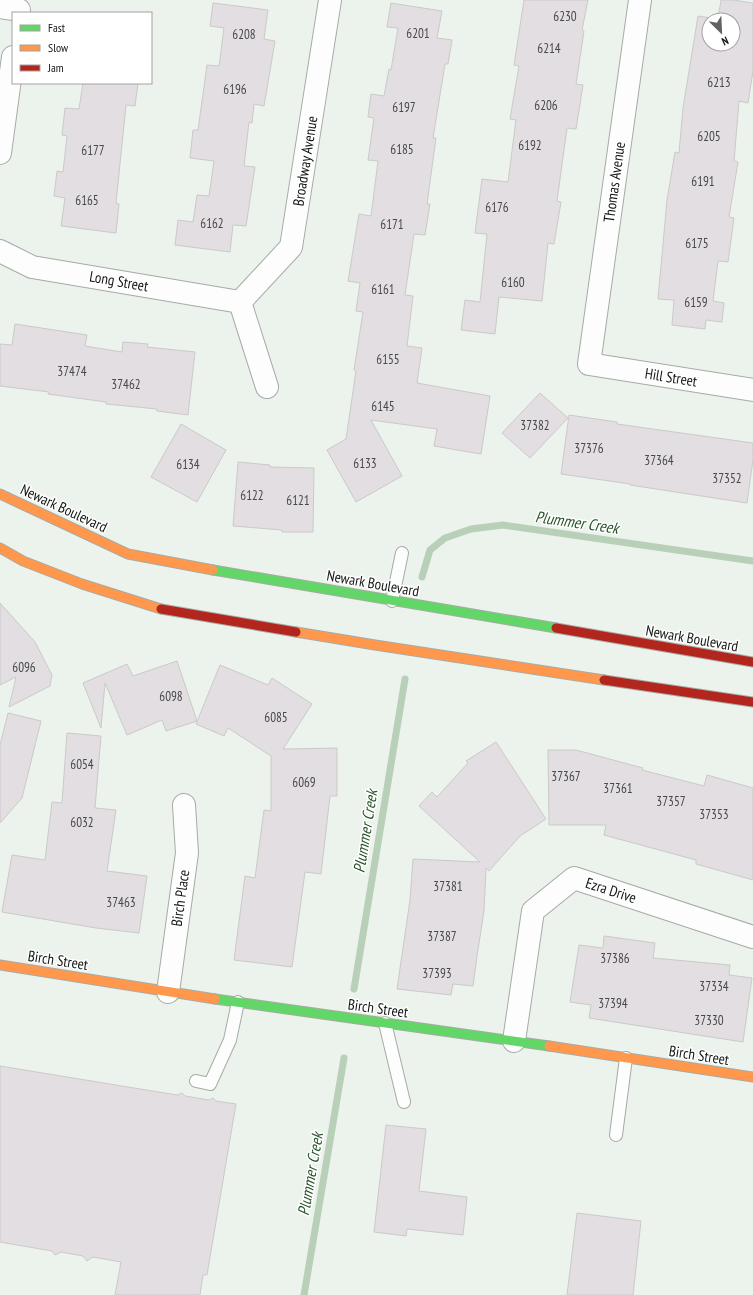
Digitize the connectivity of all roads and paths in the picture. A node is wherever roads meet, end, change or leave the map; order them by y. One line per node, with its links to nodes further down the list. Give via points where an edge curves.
1 (330, 0): 6 (street, Broadway Avenue, via 291,247)
2 (640, 0): 7 (street, Thomas Avenue)
3 (12, 64): 4 (street)
4 (0, 153)
5 (0, 252): 6 (street, Long Street, via 32,267)
6 (240, 302): 8 (street)
7 (589, 364): 9 (street, Hill Street)
8 (267, 387)
9 (753, 390)
10 (0, 494): 13 (main road, Newark Boulevard, via 128,554)
11 (0, 548): 15 (main road, via 23,561 82,584 156,608 375,646)
12 (402, 553): 13 (lane)
13 (392, 601): 14 (main road, Newark Boulevard)
14 (753, 662)
15 (753, 702)
16 (184, 805): 19 (street, Birch Place, via 187,853)
17 (753, 937): 22 (street, Ezra Drive, via 574,878 533,911)
18 (0, 965): 19 (main road, Birch Street)
19 (168, 992): 20 (main road, Birch Street)
20 (238, 1002): 21 (main road, Birch Street); 25 (lane, via 230,1040 210,1084)
21 (385, 1023): 22 (main road, Birch Street); 26 (lane)
22 (514, 1041): 23 (main road, Birch Street)
23 (626, 1058): 24 (main road, Birch Street); 27 (lane)
24 (753, 1077)
25 (196, 1081)
26 (404, 1102)
27 (616, 1135)

